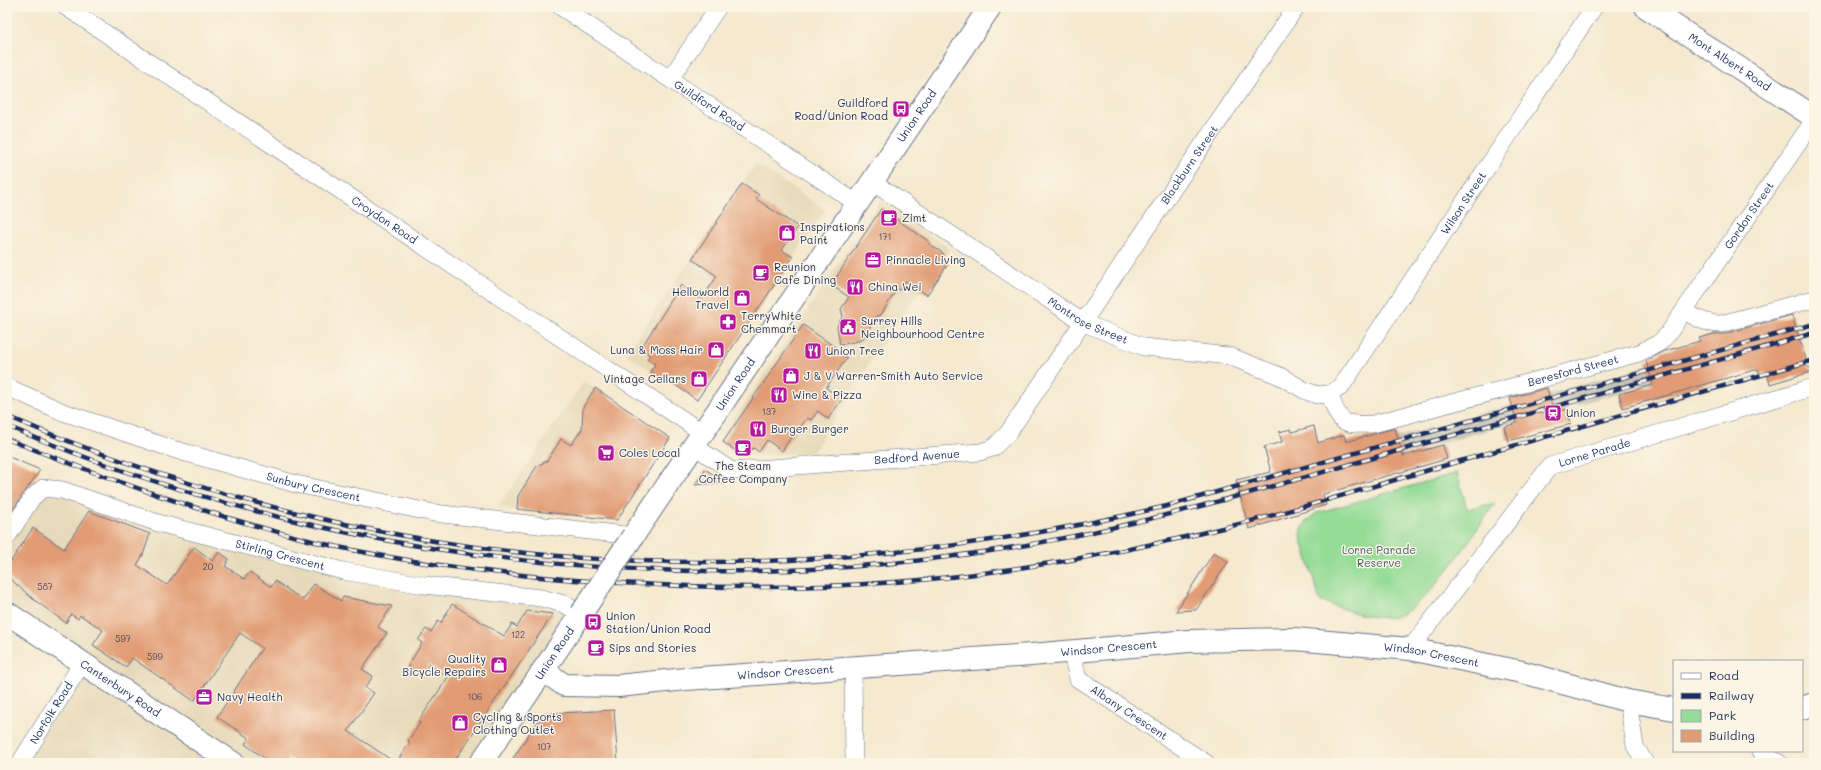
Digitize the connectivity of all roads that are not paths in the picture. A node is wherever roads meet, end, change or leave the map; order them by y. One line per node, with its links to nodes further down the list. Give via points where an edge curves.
1 (66, 7): 18 (street, Croydon Road)
2 (561, 7): 8 (street, Guildford Road)
3 (718, 7): 8 (street)
4 (990, 7): 10 (main road, Union Road)
5 (1296, 7): 14 (street, Blackburn Street)
6 (1594, 7): 17 (street, Wilson Street, via 1341,386)
7 (1646, 7): 9 (main road, Mont Albert Road)
8 (670, 79): 11 (street, Guildford Road)
9 (1814, 119): 13 (street, Gordon Street)
10 (872, 182): 11 (main road, Union Road); 14 (street, Montrose Street)
11 (858, 204): 18 (main road, Union Road)
12 (1814, 299): 13 (street, via 1721,324 1709,324)
13 (1684, 311): 17 (street, Beresford Street, via 1659,343 1639,353 1373,424 1350,424 1339,418)
14 (1084, 323): 17 (street, Montrose Street, via 1144,348 1229,356 1280,376 1310,393); 18 (street, Bedford Avenue, via 1008,433 993,448 980,452 732,471)
15 (7, 386): 19 (street, Sunbury Crescent, via 63,412 168,447 296,484 434,513)
16 (1814, 387): 23 (street, Lorne Parade, via 1550,466)
17 (1329, 394)
18 (698, 439): 19 (main road, Union Road)
19 (633, 536): 22 (main road, Union Road, bridge)
20 (7, 537): 22 (street, Stirling Crescent, via 32,498 43,488 62,490 158,523 343,571 424,585 541,598 564,604)
21 (7, 613): 25 (main road, Canterbury Road)
22 (581, 614): 27 (main road, Union Road)
23 (1410, 649): 24 (main road, Windsor Crescent, via 1294,639 1189,641); 28 (main road, Windsor Crescent, via 1522,672)
24 (1071, 650): 26 (main road, Windsor Crescent); 37 (street, Albany Crescent, via 1078,679)
25 (82, 663): 33 (street, Norfolk Road); 34 (main road, Canterbury Road)
26 (853, 668): 27 (main road, Windsor Crescent, via 618,686 564,685); 36 (street)
27 (543, 670): 35 (main road, Union Road)
28 (1628, 701): 31 (main road, Windsor Crescent); 38 (street, via 1635,746)
29 (1814, 704): 30 (main road)
30 (1803, 708)
31 (1673, 709)
32 (1761, 752): 39 (street)
33 (20, 763)
34 (233, 763)
35 (481, 763)
36 (854, 763)
37 (1206, 763)
38 (1645, 763)
39 (1779, 763)

